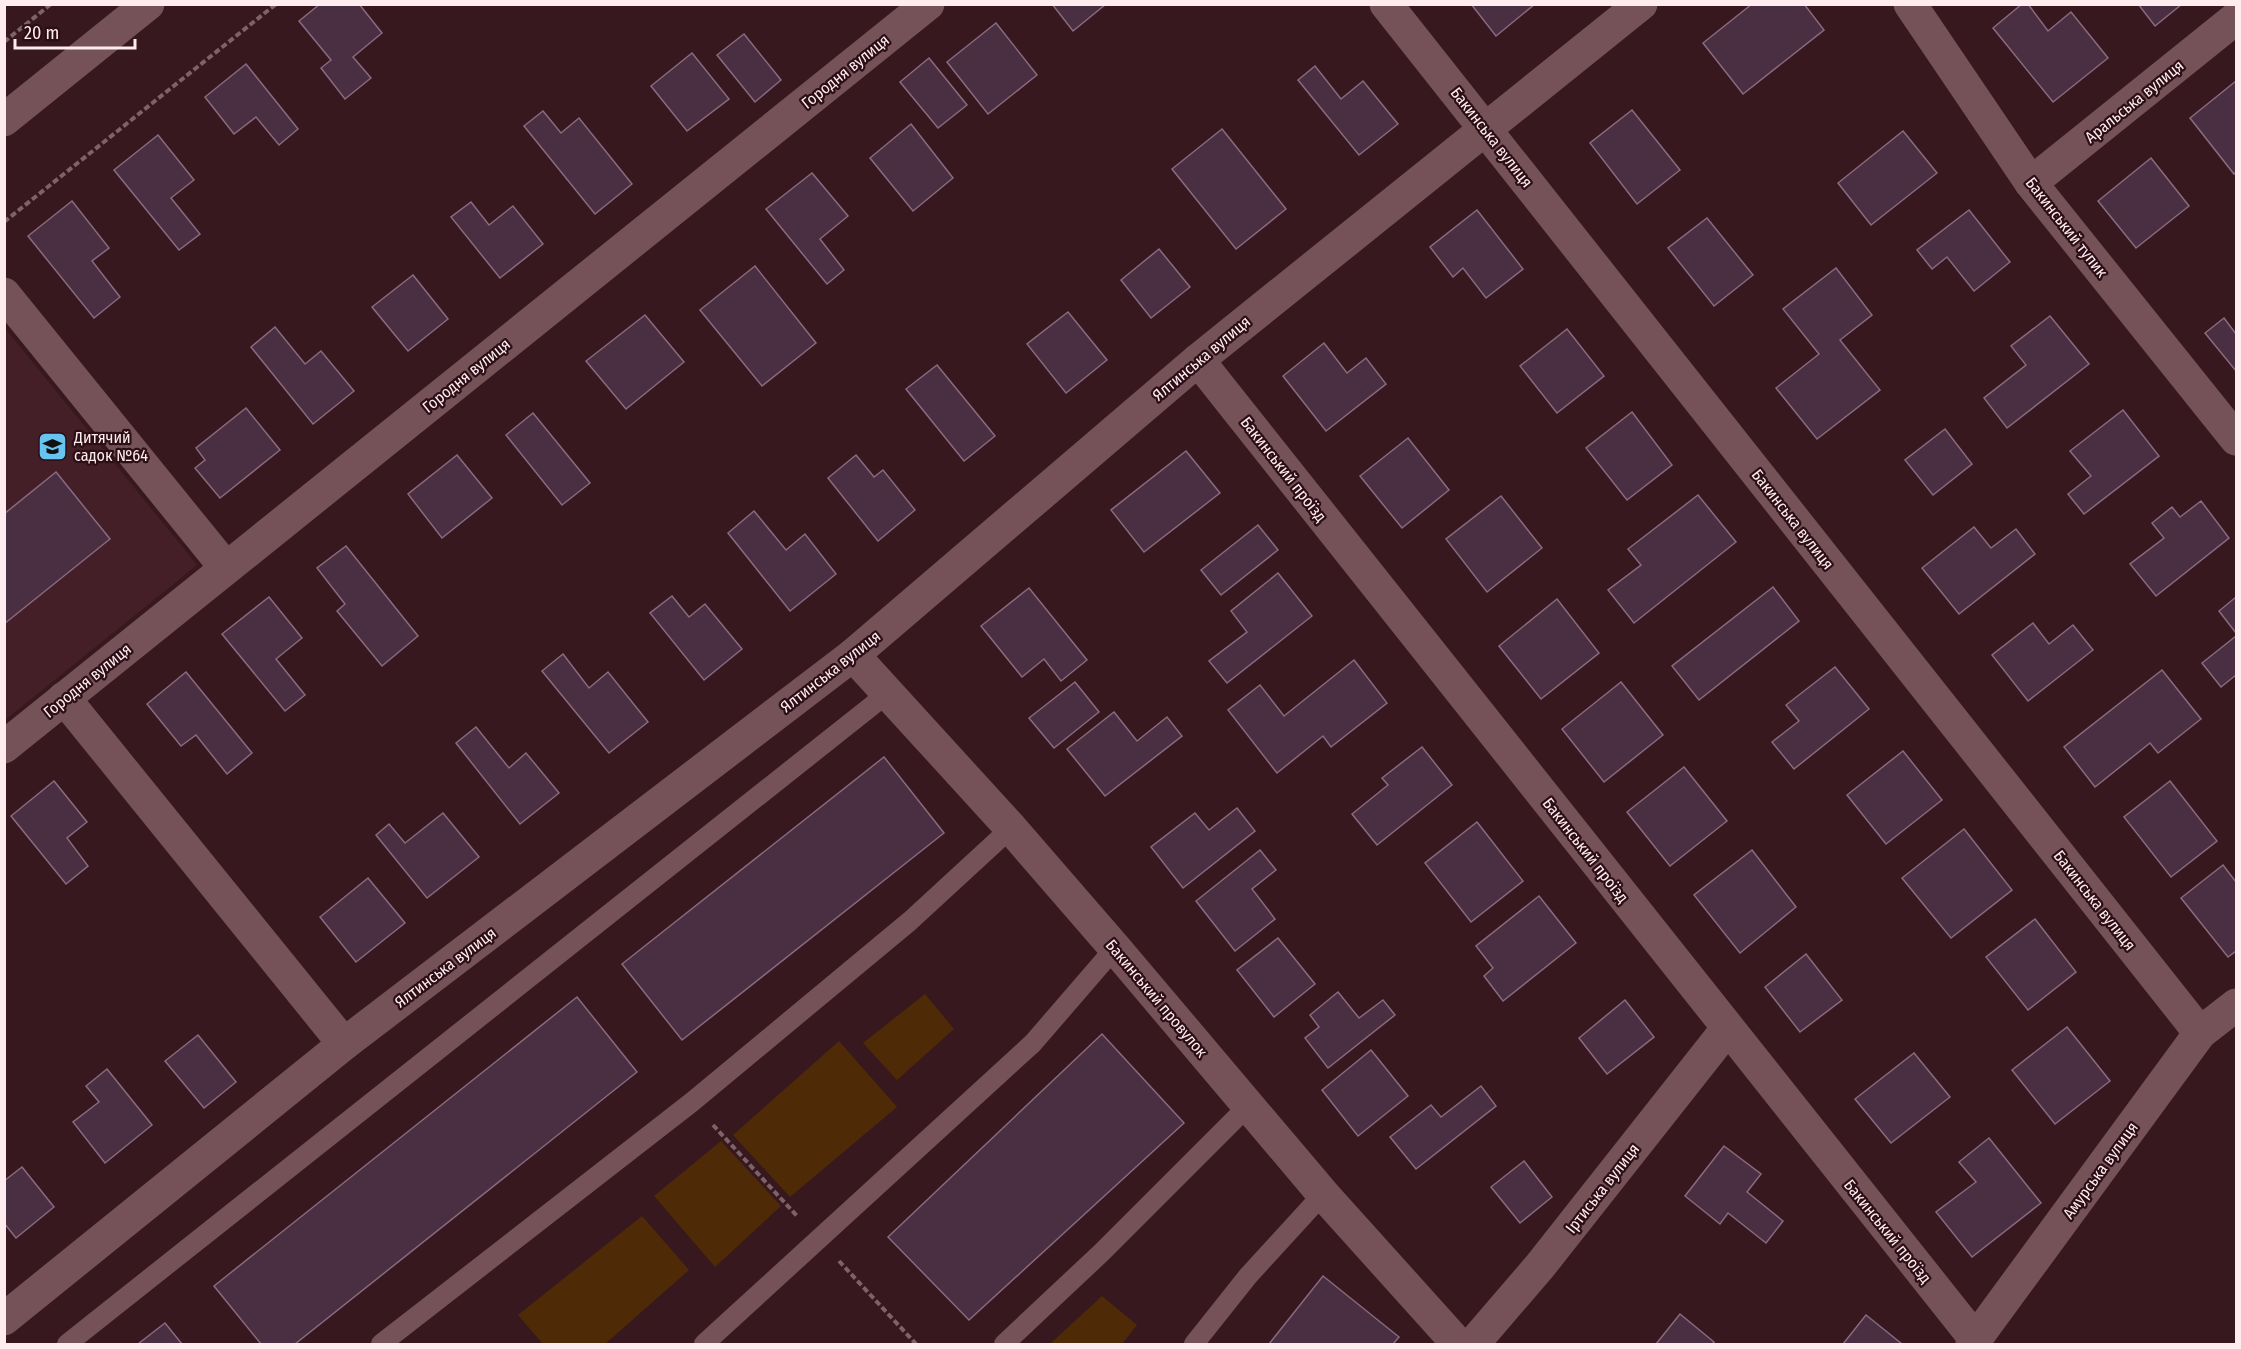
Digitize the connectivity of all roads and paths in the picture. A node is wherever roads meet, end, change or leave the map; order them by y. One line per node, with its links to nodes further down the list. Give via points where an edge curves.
1 (51, 4): 9 (path)
2 (148, 4): 10 (street)
3 (276, 4): 13 (path)
4 (928, 4): 17 (street, Городня вулиця)
5 (1386, 4): 11 (street, Бакинська вулиця)
6 (1641, 4): 11 (street, Ялтинська вулиця)
7 (1910, 4): 12 (street, Бакинський тупик)
8 (2236, 18): 12 (street, Аральська вулиця)
9 (4, 42)
10 (4, 120)
11 (1485, 129): 15 (street, Ялтинська вулиця); 26 (street, Бакинська вулиця)
12 (2031, 183): 16 (street, Бакинський тупик)
13 (4, 222)
14 (4, 294): 17 (street)
15 (1197, 360): 18 (street, Ялтинська вулиця); 25 (street, Бакинський проїзд)
16 (2236, 440)
17 (226, 568): 20 (street, Городня вулиця)
18 (853, 655): 19 (street, Бакинський провулок); 27 (street, Ялтинська вулиця)
19 (888, 693): 22 (street, Бакинський провулок); 32 (lane)
20 (64, 698): 21 (street, Городня вулиця); 27 (street)
21 (4, 747)
22 (1011, 828): 23 (street, Бакинський провулок); 33 (lane, via 910,921 692,1102)
23 (1115, 948): 28 (street, Бакинський провулок); 34 (lane, via 1033,1043)
24 (2236, 1005): 26 (street, Амурська вулиця)
25 (1728, 1029): 31 (street, Бакинський проїзд); 38 (street, Іртиська вулиця)
26 (2200, 1033): 31 (street, Амурська вулиця)
27 (344, 1044): 30 (street, Ялтинська вулиця)
28 (1248, 1106): 29 (street, Бакинський провулок); 35 (lane)
29 (1323, 1194): 36 (lane, via 1248,1276); 37 (street, Бакинський провулок)
30 (4, 1320)
31 (1974, 1342)
32 (67, 1344)
33 (381, 1344)
34 (704, 1344)
35 (1004, 1344)
36 (1194, 1344)
37 (1458, 1344)
38 (1473, 1344)

